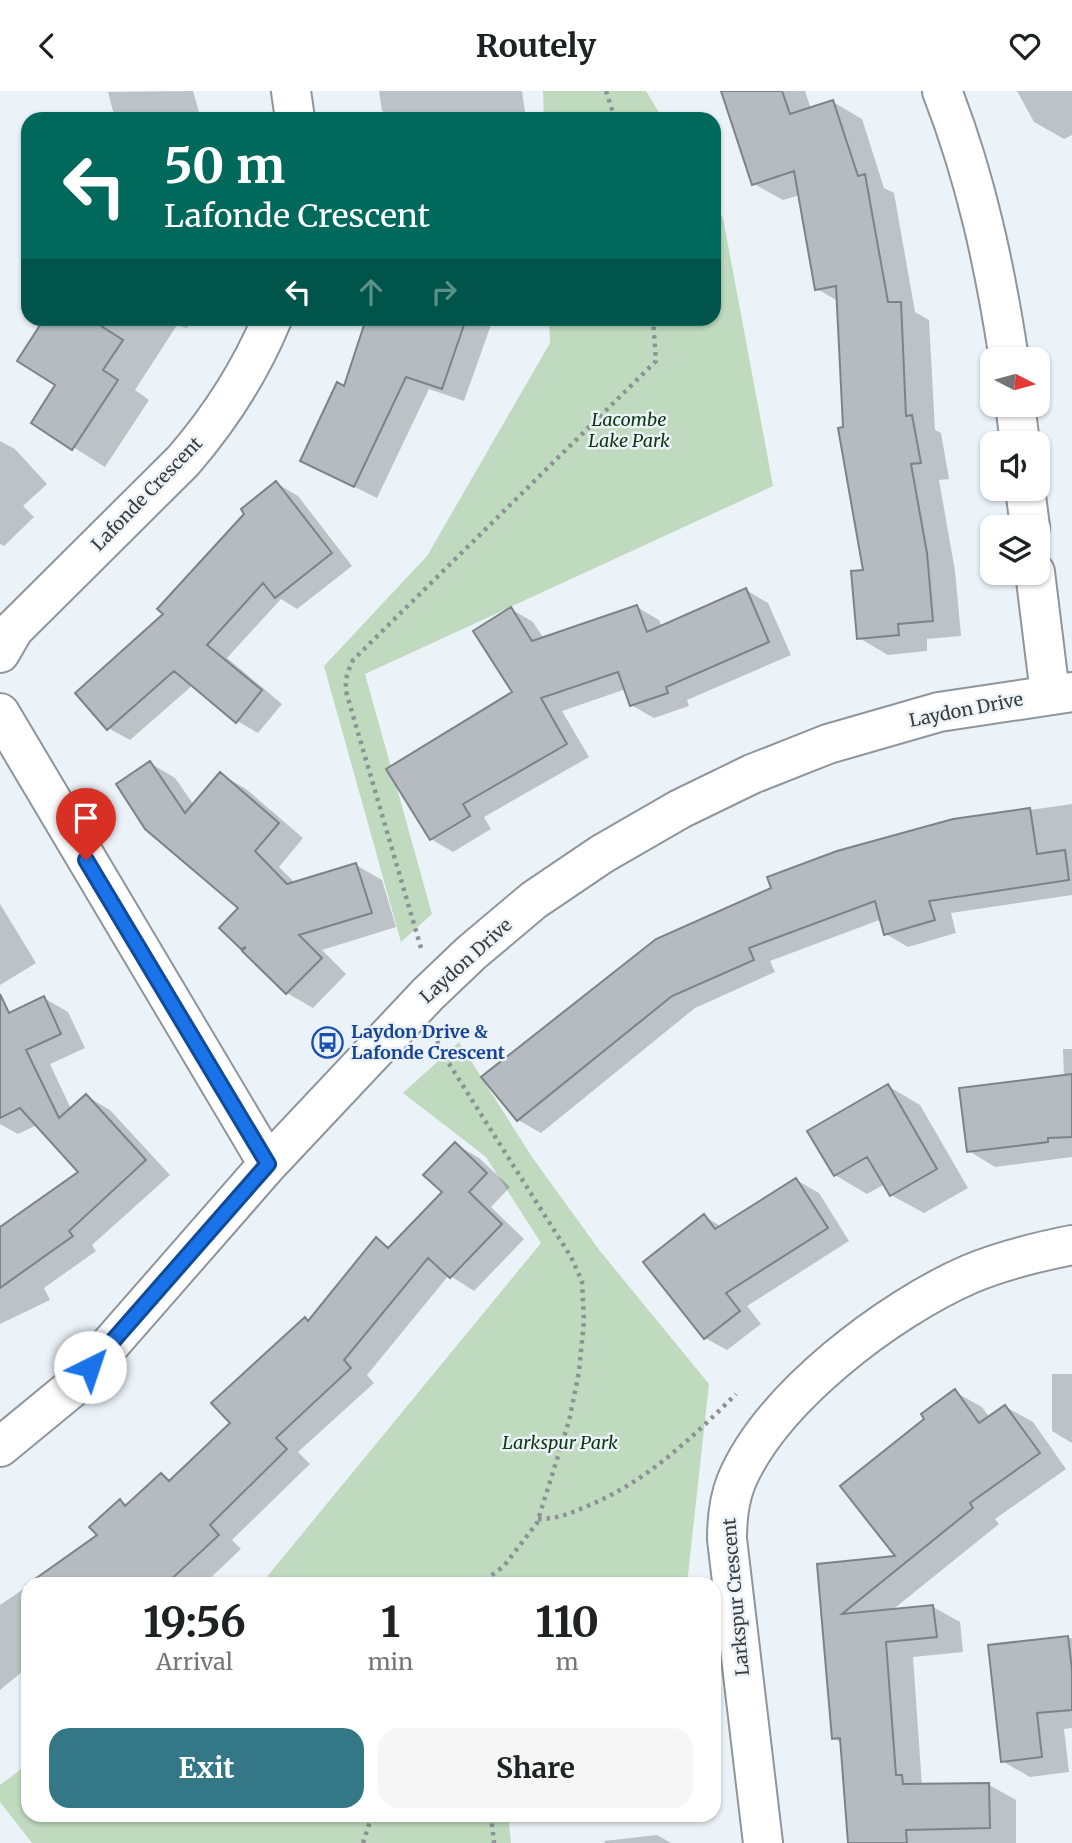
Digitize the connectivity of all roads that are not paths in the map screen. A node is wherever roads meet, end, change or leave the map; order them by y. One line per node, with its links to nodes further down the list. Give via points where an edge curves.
1 (291, 91): 3 (street)
2 (942, 91): 5 (street, via 978,198)
3 (294, 112)
4 (269, 326): 7 (street, Lafonde Crescent, via 249,369 206,434 14,629)
5 (1007, 347)
6 (1038, 585): 8 (street)
7 (0, 653)
8 (1061, 693): 10 (street, Laydon Drive, via 939,712 828,744 692,803 602,854 534,900 471,953)
9 (0, 713): 10 (street)
10 (268, 1164): 12 (street, Laydon Drive, via 73,1387)
11 (1072, 1245): 13 (street, Larkspur Crescent, via 1003,1261 897,1313 822,1372 763,1435 746,1461 729,1505 727,1539)
12 (0, 1447)
13 (763, 1843)

